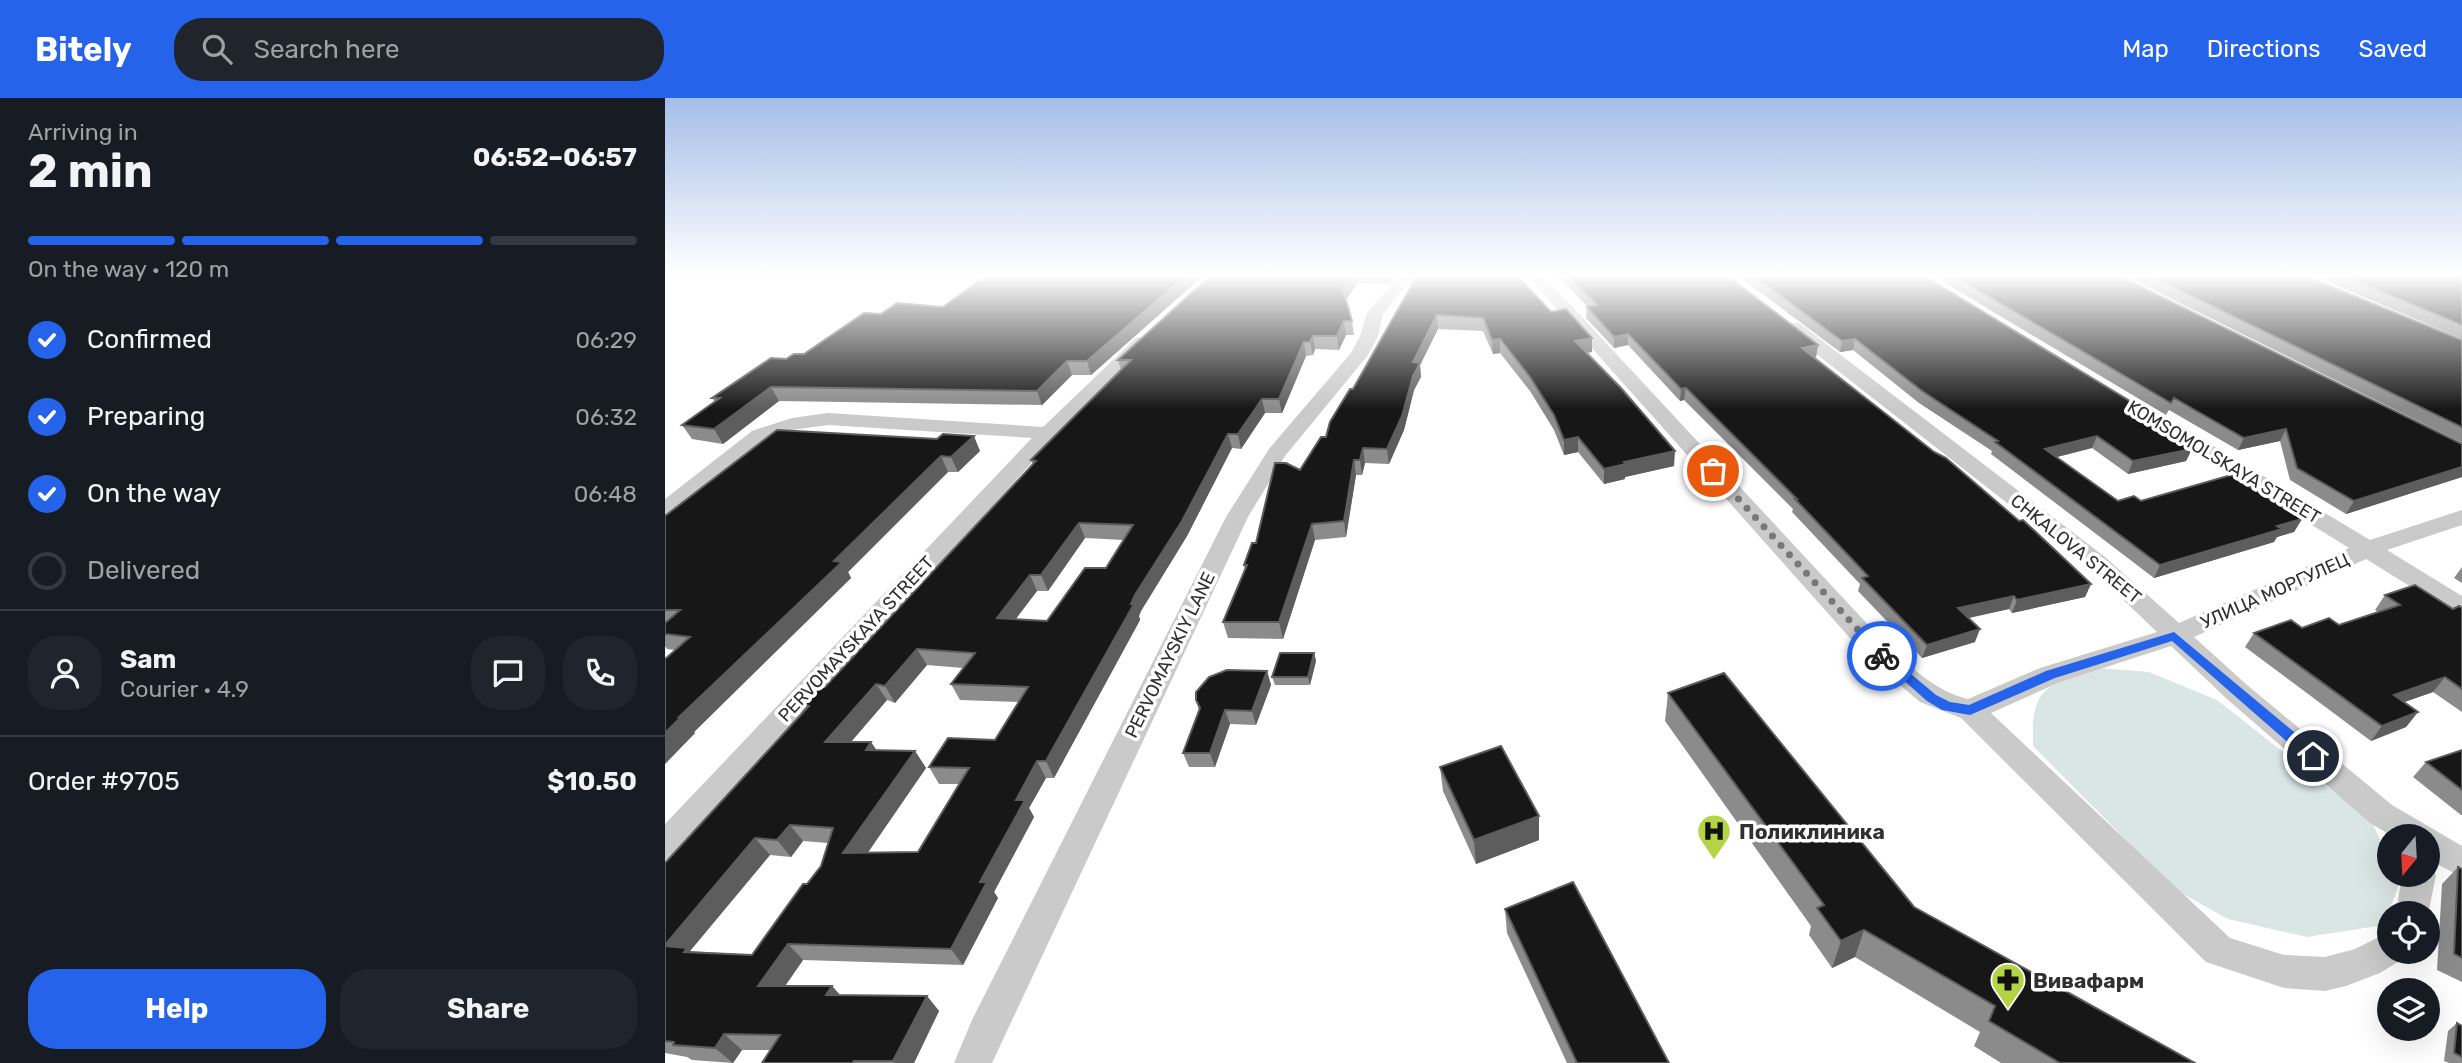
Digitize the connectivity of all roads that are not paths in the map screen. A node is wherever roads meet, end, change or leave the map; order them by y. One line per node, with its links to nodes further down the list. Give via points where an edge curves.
1 (1373, 319): 18 (street, PERVOMAYSKIY LANE, via 1359,355 1276,453 1244,505)
2 (1575, 319): 12 (street, via 1875,649 1932,698)
3 (1783, 319): 11 (street, CHKALOVA STREET, via 2097,562)
4 (1159, 327): 6 (street, PERVOMAYSKAYA STREET)
5 (2117, 397): 9 (street, KOMSOMOLSKAYA STREET)
6 (1048, 433): 7 (street, via 799,421 759,435); 14 (street, PERVOMAYSKAYA STREET)
7 (665, 510)
8 (2462, 517): 9 (street, УЛИЦА МОРГУЛЕЦ)
9 (2367, 549): 10 (street, KOMSOMOLSKAYA STREET); 11 (street, УЛИЦА МОРГУЛЕЦ)
10 (2462, 607)
11 (2174, 636): 12 (street, УЛИЦА МОРГУЛЕЦ, via 2050,675); 13 (street, CHKALOVA STREET)
12 (1970, 710): 17 (street, via 2218,950 2260,967 2301,974 2338,974)
13 (2390, 824)
14 (665, 846)
15 (2440, 850): 16 (street)
16 (2462, 863)
17 (2377, 957)
18 (973, 1063)

